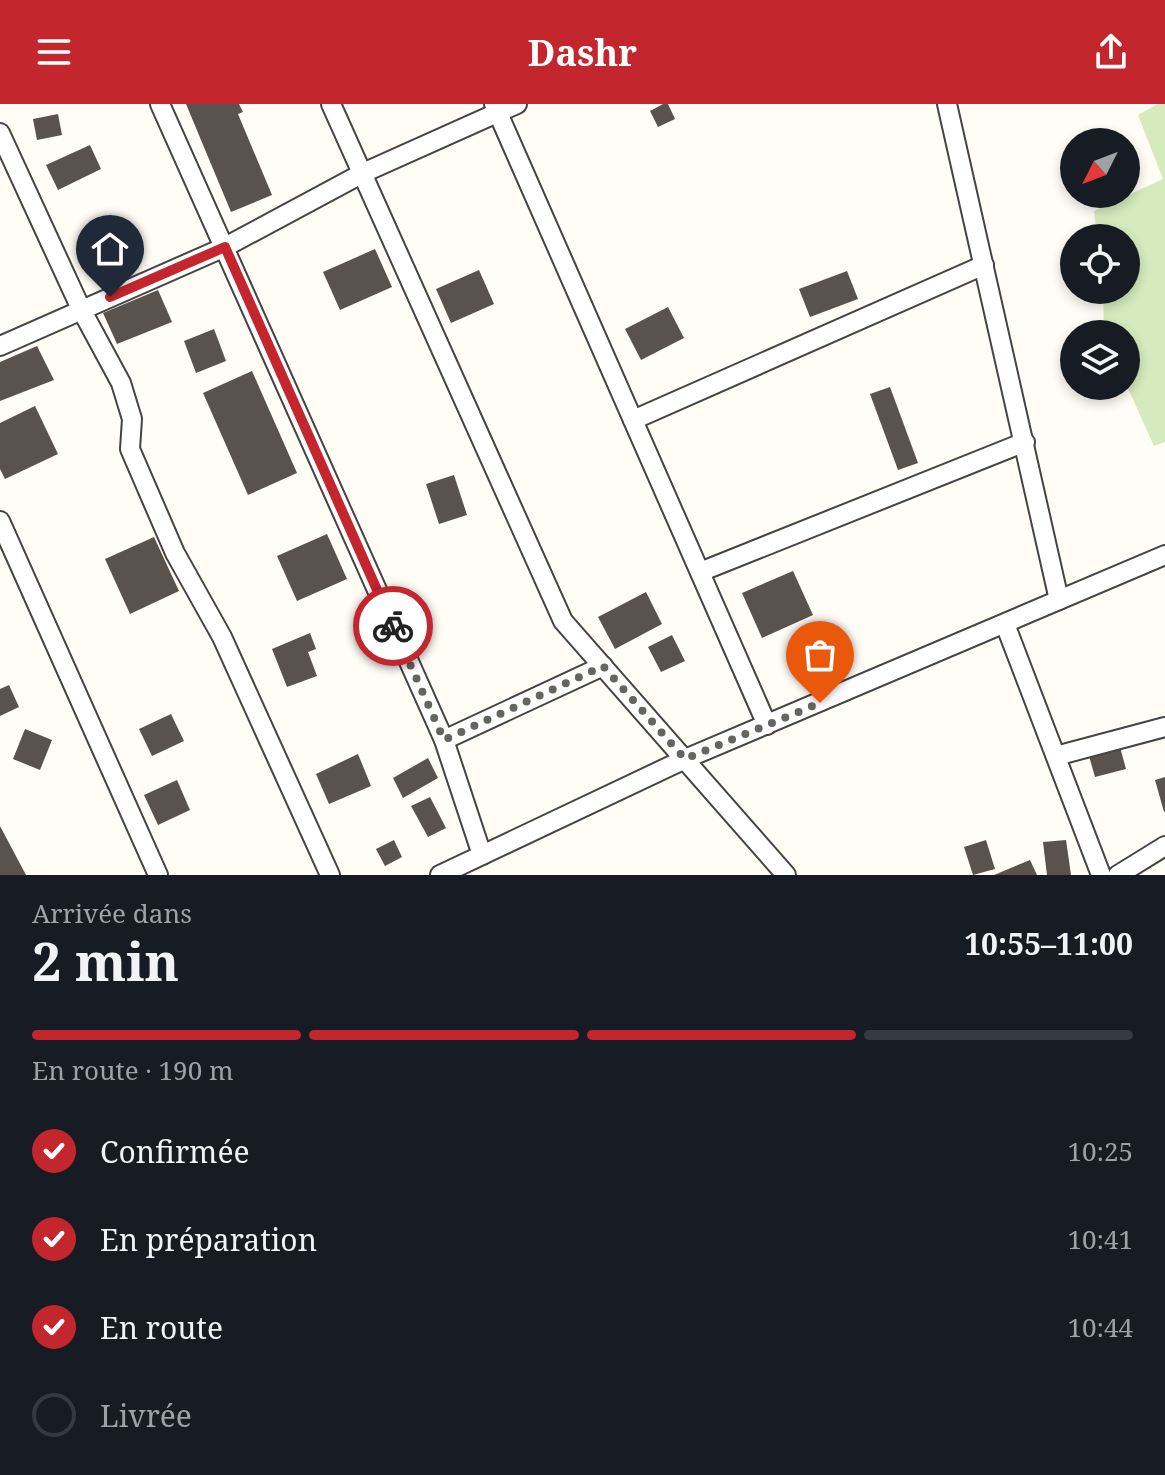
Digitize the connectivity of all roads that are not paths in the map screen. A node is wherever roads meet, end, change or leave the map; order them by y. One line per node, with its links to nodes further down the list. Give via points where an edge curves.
1 (160, 104): 8 (street)
2 (331, 104): 7 (street)
3 (517, 104): 5 (street)
4 (947, 104): 9 (street)
5 (496, 108): 7 (street); 12 (street)
6 (0, 133): 10 (street)
7 (363, 173): 8 (street); 19 (street, via 563,621)
8 (225, 247): 10 (street); 22 (street)
9 (984, 265): 12 (street); 13 (street)
10 (81, 309): 11 (street); 28 (street, via 121,383 132,419 130,449 169,540 222,637)
11 (0, 346)
12 (633, 420): 16 (street)
13 (1025, 442): 16 (street); 17 (street)
14 (0, 521): 27 (street)
15 (1165, 555): 17 (street)
16 (700, 572): 20 (street)
17 (1059, 600): 18 (street)
18 (1005, 624): 20 (street); 23 (street)
19 (603, 666): 22 (street); 24 (street)
20 (767, 725): 24 (street)
21 (1165, 727): 23 (street)
22 (444, 740): 26 (street)
23 (1056, 756): 31 (street)
24 (685, 759): 26 (street); 30 (street)
25 (1165, 846): 32 (street)
26 (482, 855): 29 (street)
27 (158, 875)
28 (330, 875)
29 (440, 875)
30 (786, 875)
31 (1101, 875)
32 (1118, 875)

